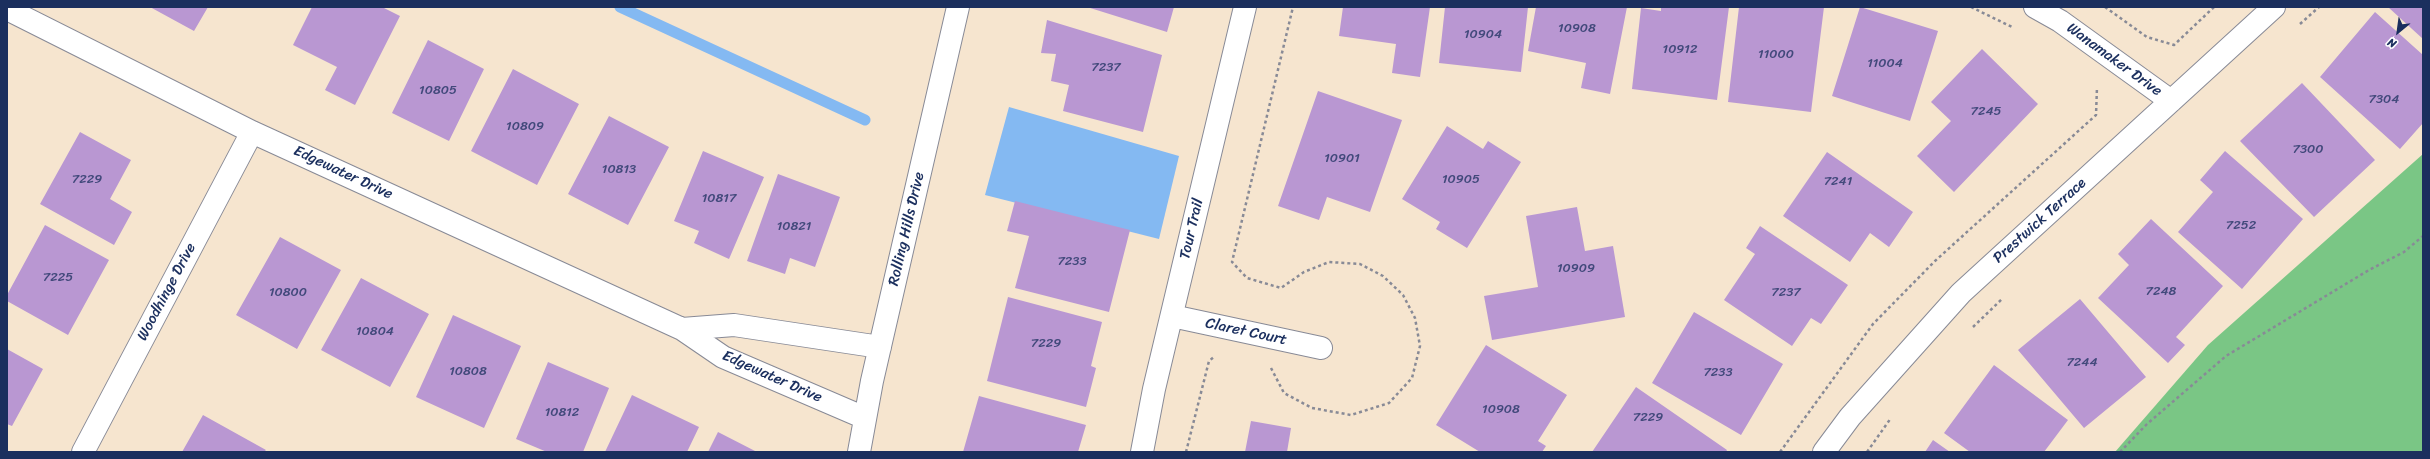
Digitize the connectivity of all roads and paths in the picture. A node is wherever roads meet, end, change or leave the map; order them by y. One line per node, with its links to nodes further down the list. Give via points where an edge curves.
1 (958, 7): 22 (street, Rolling Hills Drive)
2 (1245, 7): 19 (street, Tour Trail)
3 (1293, 7): 17 (path, via 1232,262)
4 (1971, 7): 11 (path)
5 (2035, 7): 14 (street, Wanamaker Drive, via 2060,21)
6 (2105, 7): 7 (path, via 2147,37 2174,45)
7 (2214, 7)
8 (2274, 7): 14 (street, Prestwick Terrace)
9 (2318, 7): 12 (path)
10 (7, 9): 15 (street, Edgewater Drive)
11 (2017, 29)
12 (2295, 29)
13 (2093, 83): 31 (path, via 2099,88 2096,115 1935,261 1872,324)
14 (2171, 101): 32 (street, Prestwick Terrace, via 1961,293 1850,417)
15 (252, 132): 20 (street, Edgewater Drive); 27 (street, Woodhinge Drive)
16 (2423, 236): 34 (path, via 2404,252 2369,270 2226,356 2147,424)
17 (1238, 270)
18 (2008, 293): 21 (path)
19 (1172, 316): 23 (street, Claret Court); 29 (street, Tour Trail)
20 (682, 329): 22 (street, Edgewater Drive, via 734,325); 26 (street, Edgewater Drive, via 723,357)
21 (1969, 332)
22 (880, 347): 26 (street, Rolling Hills Drive)
23 (1320, 348)
24 (1216, 354): 30 (path, via 1209,361)
25 (1895, 413): 33 (path)
26 (865, 418): 28 (street, Rolling Hills Drive)
27 (83, 452)
28 (859, 452)
29 (1142, 452)
30 (1186, 452)
31 (1780, 452)
32 (1824, 452)
33 (1867, 452)
34 (2120, 452)

